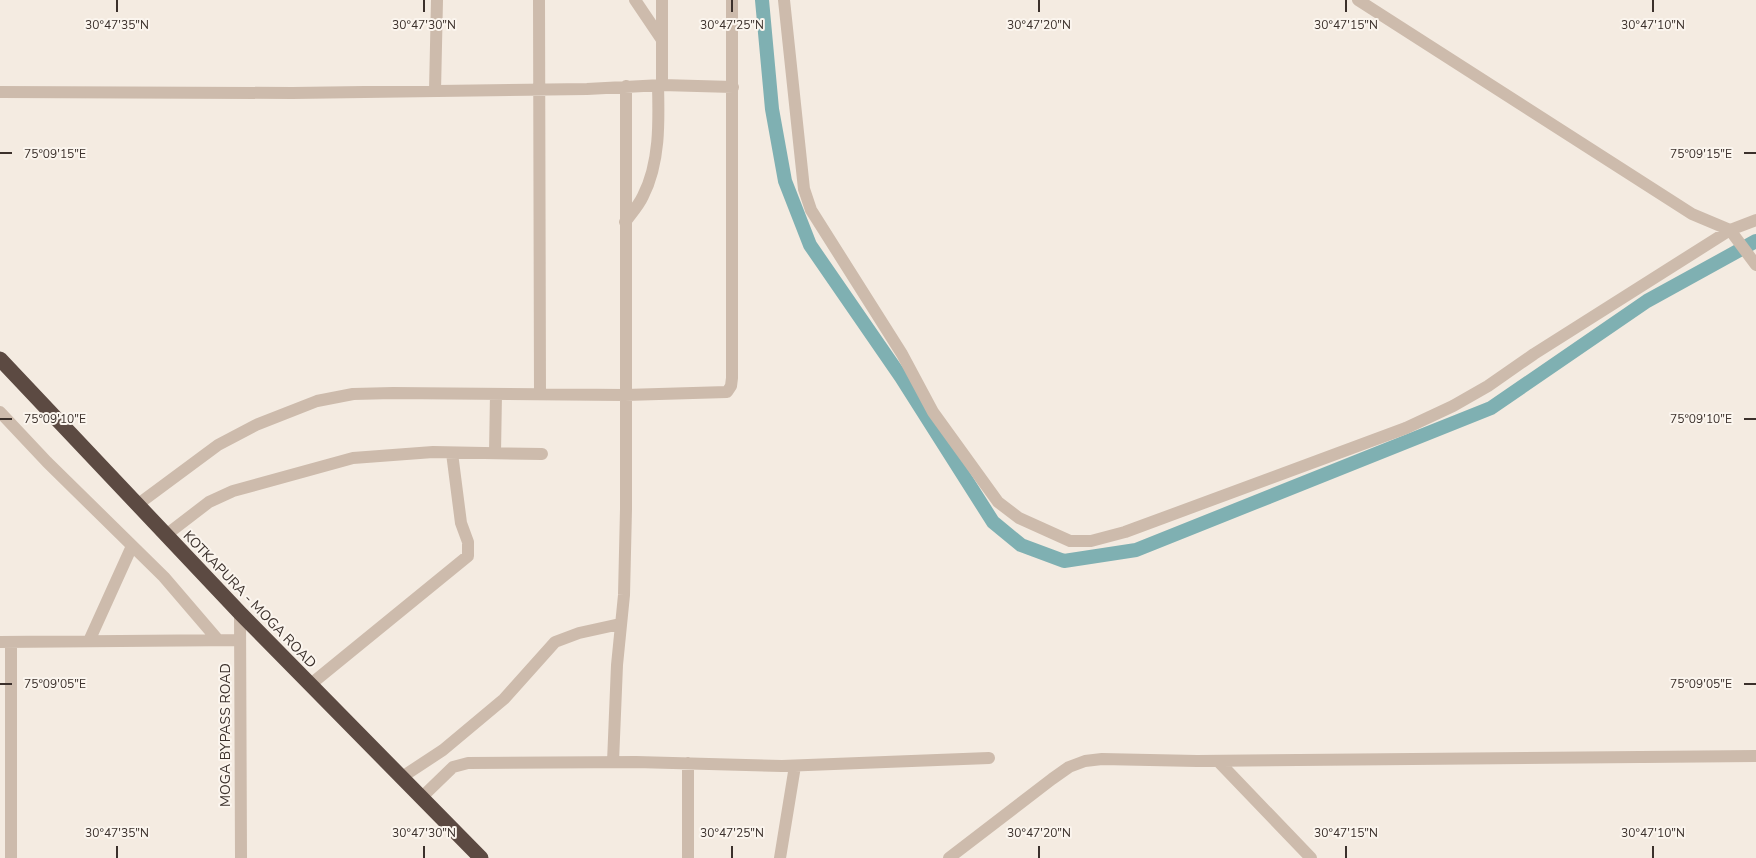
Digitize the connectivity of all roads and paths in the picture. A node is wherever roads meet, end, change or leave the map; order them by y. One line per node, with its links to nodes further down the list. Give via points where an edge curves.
1 (437, 0): 13 (street)
2 (539, 0): 12 (street)
3 (635, 0): 8 (street)
4 (662, 0): 8 (street)
5 (732, 0): 11 (street)
6 (784, 0): 17 (street, via 804,189 811,210 902,354 933,412 985,487 1018,518 1070,541 1091,541 1125,532 1406,428 1488,386 1534,354)
7 (1358, 0): 17 (street, via 1692,214)
8 (662, 40): 9 (street)
9 (660, 85): 10 (street); 11 (street); 16 (street, via 658,138 652,169 643,197)
10 (626, 86): 12 (street); 16 (street)
11 (733, 87): 22 (street, via 731,386 720,394)
12 (538, 89): 13 (street); 21 (street)
13 (436, 91): 14 (street)
14 (0, 92)
15 (1756, 220): 17 (street)
16 (625, 222): 22 (street)
17 (1733, 232): 18 (street)
18 (1752, 261)
19 (0, 359): 27 (highway, KOTKAPURA - MOGA ROAD)
20 (496, 394): 21 (street); 25 (street); 27 (street, via 394,392 353,394 317,401 256,425 218,445)
21 (540, 394): 22 (street)
22 (624, 395): 31 (street, via 626,509)
23 (0, 412): 29 (street)
24 (452, 453): 25 (street); 28 (street, via 353,458 286,475 209,502); 36 (street, via 468,556)
25 (495, 453): 26 (street)
26 (542, 454)
27 (137, 505): 28 (highway, KOTKAPURA - MOGA ROAD)
28 (166, 535): 30 (highway, KOTKAPURA - MOGA ROAD)
29 (132, 546): 32 (street, via 164,577); 34 (street)
30 (240, 613): 33 (street, MOGA BYPASS ROAD); 36 (highway, KOTKAPURA - MOGA ROAD)
31 (620, 624): 40 (street); 43 (street, via 555,642 504,699 443,750)
32 (218, 640): 33 (street); 34 (street)
33 (240, 640): 46 (street, MOGA BYPASS ROAD)
34 (89, 641): 35 (street)
35 (6, 642): 45 (street)
36 (311, 684): 43 (highway, KOTKAPURA - MOGA ROAD)
37 (1756, 756): 39 (street)
38 (989, 758): 42 (street)
39 (1218, 761): 50 (street, via 1085,761 1069,767); 51 (street)
40 (614, 762): 41 (street); 44 (street, via 461,764 453,767)
41 (688, 763): 42 (street); 48 (street)
42 (795, 766): 49 (street)
43 (402, 777): 44 (highway, KOTKAPURA - MOGA ROAD)
44 (422, 797): 47 (highway, KOTKAPURA - MOGA ROAD)
45 (11, 858)
46 (241, 858)
47 (480, 858)
48 (688, 858)
49 (780, 858)
50 (949, 858)
51 (1312, 858)

